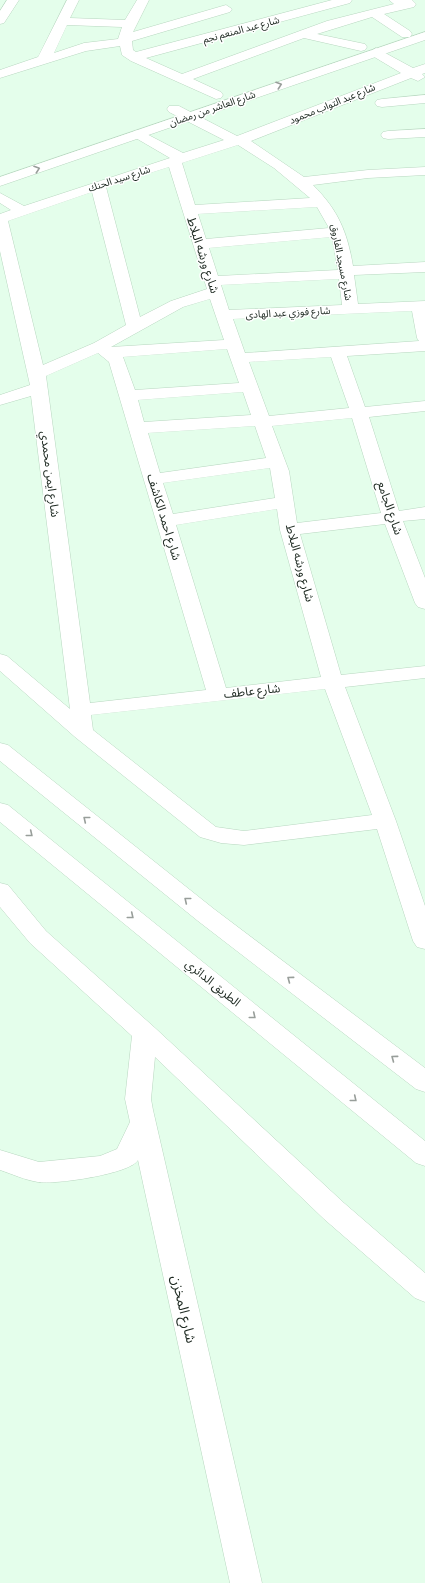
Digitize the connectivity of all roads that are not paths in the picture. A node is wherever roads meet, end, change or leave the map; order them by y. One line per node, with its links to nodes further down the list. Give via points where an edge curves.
1 (13, 0): 8 (main road)
2 (73, 0): 9 (main road)
3 (143, 0): 10 (main road)
4 (346, 0): 11 (main road, شارع عبد المنعم نجم)
5 (395, 0): 7 (main road, via 410,4)
6 (226, 9): 16 (main road)
7 (373, 13): 13 (main road); 14 (main road)
8 (0, 20)
9 (63, 21): 10 (main road); 20 (main road)
10 (129, 24): 16 (main road)
11 (260, 24): 13 (main road); 19 (main road, شارع عبد المنعم نجم, via 143,54)
12 (425, 29): 14 (main road, شارع العاشر من رمضان)
13 (302, 34): 17 (main road); 24 (main road)
14 (406, 34): 17 (main road, شارع العاشر من رمضان)
15 (425, 36): 18 (main road, شارع العاشر من رمضان)
16 (124, 41): 19 (main road, via 127,52); 20 (main road, via 84,47)
17 (361, 47): 26 (main road, شارع العاشر من رمضان)
18 (376, 52): 22 (main road); 30 (main road, شارع العاشر من رمضان, one-way to 18)
19 (136, 58): 24 (main road)
20 (43, 61): 23 (main road)
21 (425, 68): 22 (main road, شارع عبد التواب محمود)
22 (410, 72): 25 (main road); 34 (main road, شارع عبد التواب محمود)
23 (0, 74)
24 (181, 79): 26 (main road)
25 (425, 81)
26 (216, 95): 29 (main road, شارع العاشر من رمضان)
27 (425, 98): 28 (main road)
28 (382, 103)
29 (174, 109): 30 (main road, شارع مسجد الفاروق); 36 (main road, شارع العاشر من رمضان)
30 (187, 117): 31 (main road, شارع العاشر من رمضان); 34 (main road, شارع مسجد الفاروق)
31 (139, 134): 35 (main road); 38 (main road, شارع العاشر من رمضان, one-way to 31)
32 (425, 134): 33 (main road)
33 (388, 135)
34 (238, 140): 35 (main road, شارع سيد الحنك); 39 (main road, شارع مسجد الفاروق, via 272,159)
35 (178, 160): 40 (main road, شارع سيد الحنك); 43 (main road, شارع ورشه البلاط)
36 (0, 171)
37 (425, 171): 39 (main road, via 368,174)
38 (0, 182)
39 (302, 182): 42 (main road, شارع مسجد الفاروق)
40 (98, 185): 44 (main road, شارع سيد الحنك); 54 (main road)
41 (0, 197): 44 (main road)
42 (320, 202): 43 (main road); 46 (main road, شارع مسجد الفاروق, via 334,221)
43 (189, 210): 47 (main road, شارع ورشه البلاط)
44 (23, 211): 45 (main road, شارع سيد الحنك)
45 (0, 219): 60 (main road, شارع ايمن محمدي)
46 (338, 232): 47 (main road); 49 (main road, شارع مسجد الفاروق)
47 (199, 244): 50 (main road, شارع ورشه البلاط)
48 (425, 267): 49 (main road)
49 (345, 272): 50 (main road); 52 (main road, شارع مسجد الفاروق)
50 (213, 286): 53 (main road, شارع ورشه البلاط); 54 (main road)
51 (422, 306): 52 (main road, شارع فوزي عبد الهادى); 55 (main road)
52 (351, 309): 53 (main road, شارع فوزي عبد الهادى)
53 (222, 315): 58 (main road, شارع ورشه البلاط)
54 (135, 328): 57 (main road)
55 (425, 338)
56 (425, 346): 59 (main road)
57 (105, 350): 58 (main road); 60 (main road); 62 (main road, شارع احمد الكاشف, via 117,360)
58 (235, 351): 59 (main road); 61 (main road, شارع ورشه البلاط)
59 (337, 352): 65 (main road, شارع الجامع)
60 (38, 381): 63 (main road); 80 (main road, شارع ايمن محمدي)
61 (248, 387): 62 (main road); 66 (main road, شارع ورشه البلاط)
62 (128, 396): 67 (main road, شارع احمد الكاشف)
63 (0, 400)
64 (425, 406): 65 (main road)
65 (359, 412): 66 (main road); 72 (main road, شارع الجامع)
66 (261, 421): 67 (main road); 68 (main road, شارع ورشه البلاط)
67 (138, 428): 69 (main road, شارع احمد الكاشف)
68 (276, 462): 69 (main road); 70 (main road, شارع ورشه البلاط)
69 (153, 479): 73 (main road, شارع احمد الكاشف)
70 (286, 502): 73 (main road); 74 (main road, شارع ورشه البلاط)
71 (425, 513): 72 (main road)
72 (392, 517): 74 (main road); 75 (main road, شارع الجامع)
73 (166, 521): 79 (main road, شارع احمد الكاشف)
74 (289, 530): 78 (main road, شارع ورشه البلاط)
75 (425, 603)
76 (0, 660): 81 (main road)
77 (425, 672): 78 (main road, شارع عاطف)
78 (333, 683): 79 (main road, شارع عاطف); 84 (main road, شارع ورشه البلاط)
79 (218, 695): 80 (main road, شارع عاطف)
80 (80, 710): 81 (main road, شارع ايمن محمدي)
81 (83, 732): 84 (main road, via 208,832 221,836 260,837)
82 (0, 750): 88 (main road, one-way to 82, via 206,915)
83 (0, 810): 90 (main road, الطريق الدائري, one-way to 90)
84 (385, 821): 86 (main road, شارع ورشه البلاط)
85 (1, 892): 87 (main road, via 38,937)
86 (425, 941)
87 (144, 1033): 89 (main road, شارع المخزن, via 138,1099); 92 (main road, via 334,1211)
88 (425, 1082)
89 (143, 1122): 91 (main road, via 127,1156 107,1164 39,1172); 93 (main road, شارع المخزن)
90 (425, 1156)
91 (0, 1160)
92 (425, 1290)
93 (246, 1583)

